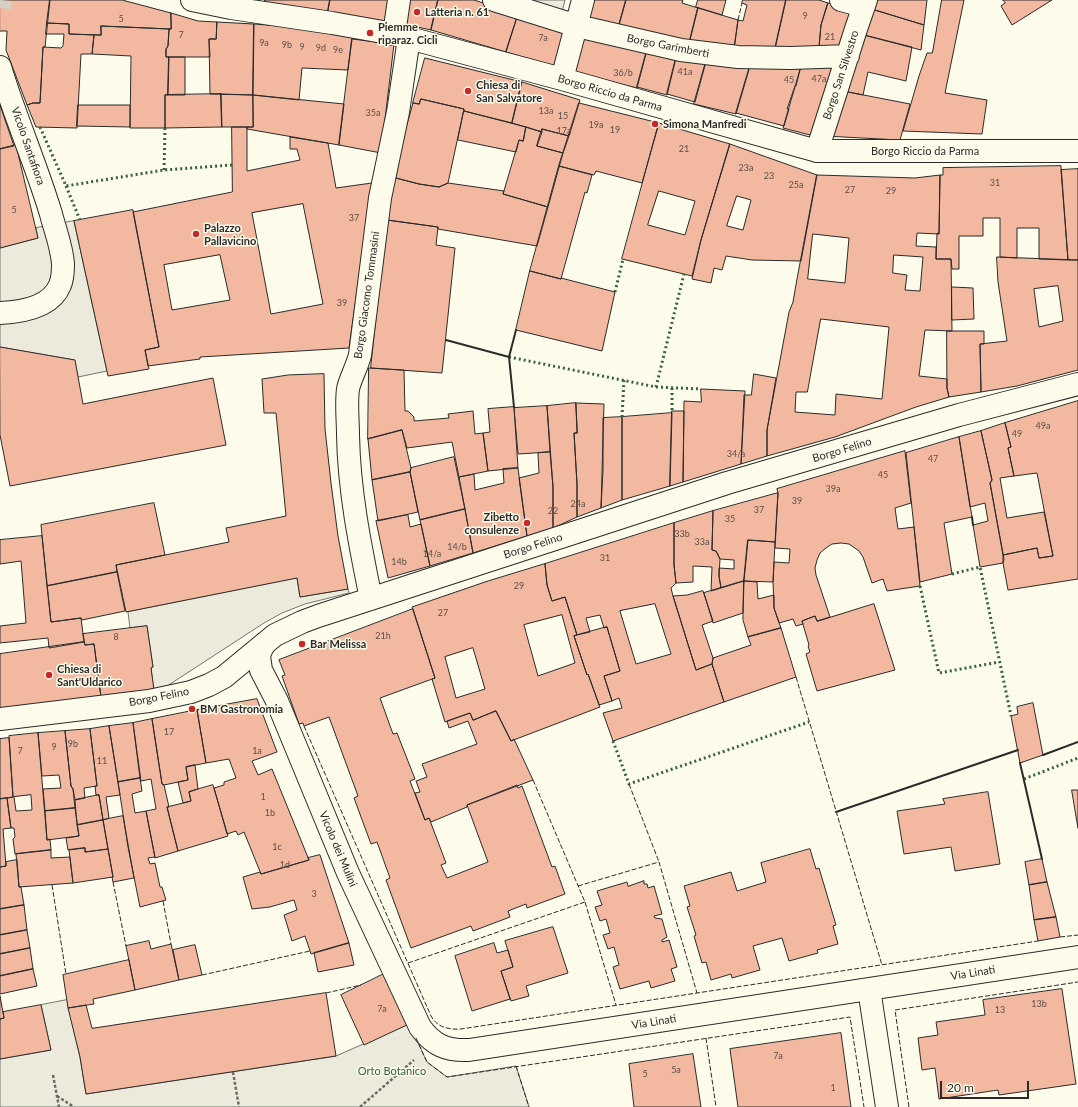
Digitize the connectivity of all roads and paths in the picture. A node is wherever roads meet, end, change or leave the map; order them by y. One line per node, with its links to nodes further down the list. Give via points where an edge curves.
1 (192, 0): 8 (street, Borgo Riccio da Parma)
2 (399, 0): 8 (street, Borgo Giacomo Tommasini)
3 (494, 0): 7 (street, Borgo Garimberti)
4 (583, 0): 7 (street)
5 (841, 0): 6 (street)
6 (865, 3): 9 (street, Borgo San Silvestro)
7 (577, 26): 9 (street, Borgo Garimberti, via 664,47 738,57); 11 (street)
8 (402, 36): 11 (street, Borgo Riccio da Parma); 16 (street, Borgo Giacomo Tommasini, via 398,112 380,198 360,355 348,391 348,448 352,498)
9 (848, 56): 12 (street, Borgo San Silvestro)
10 (0, 67): 14 (street, Vicolo Santafiora, via 36,169 63,263 60,286 52,297 28,309)
11 (562, 79): 12 (street, Borgo Riccio da Parma)
12 (817, 151): 13 (street, Borgo Riccio da Parma)
13 (1078, 151)
14 (0, 313)
15 (1078, 384): 16 (street, Borgo Felino, via 959,415 727,484)
16 (372, 599): 17 (street, Borgo Felino, via 302,622)
17 (265, 643): 18 (street, Borgo Felino, via 224,677 190,692 149,701); 21 (street, Vicolo dei Mulini, via 259,656 263,674 277,701 366,912 420,1027)
18 (0, 719)
19 (1078, 957): 20 (street, Via Linati)
20 (869, 989): 21 (street, Via Linati, via 469,1050 449,1049); 29 (street)
21 (436, 1043): 28 (path)
22 (233, 1072): 27 (path)
23 (53, 1075): 24 (path)
24 (57, 1096): 25 (path); 26 (path)
25 (59, 1107)
26 (74, 1107)
27 (239, 1107)
28 (360, 1107)
29 (887, 1107)

